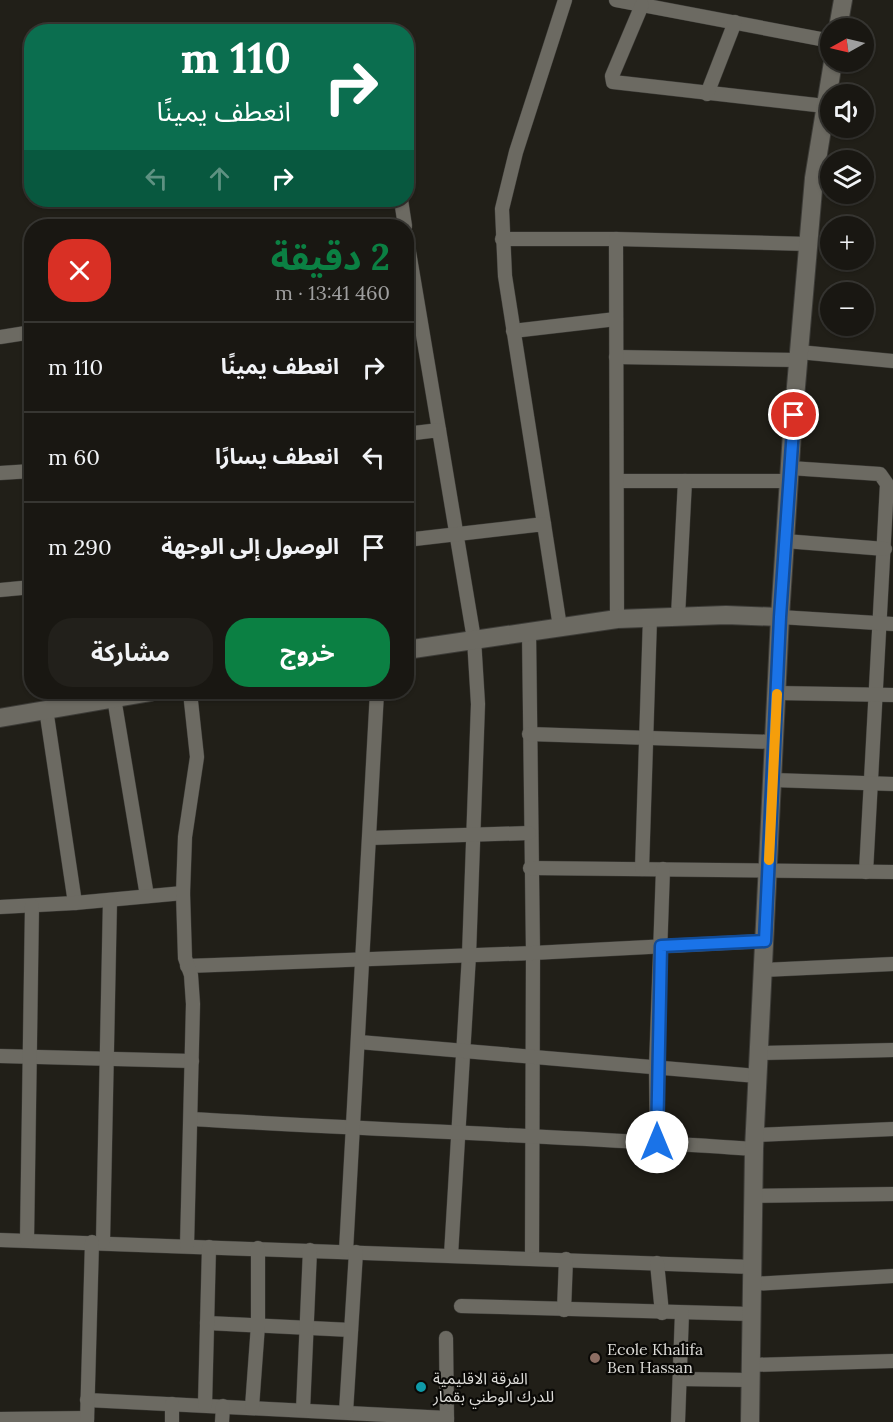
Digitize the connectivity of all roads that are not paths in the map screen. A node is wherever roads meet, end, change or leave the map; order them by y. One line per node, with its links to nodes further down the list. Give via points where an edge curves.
1 (565, 0): 11 (street, via 506,183)
2 (616, 0): 4 (street)
3 (843, 0): 5 (street)
4 (652, 4): 6 (street); 8 (street, via 612,76 613,82)
5 (840, 18)
6 (735, 22): 7 (street); 8 (street)
7 (820, 39)
8 (707, 94): 9 (street)
9 (820, 105)
10 (820, 138): 13 (street)
11 (502, 239): 12 (street); 16 (street)
12 (616, 239): 13 (street); 15 (street)
13 (808, 244): 19 (street)
14 (414, 282): 22 (street)
15 (616, 319): 16 (street); 20 (street)
16 (513, 331): 29 (street)
17 (24, 333): 18 (street)
18 (0, 337)
19 (798, 356): 20 (street); 21 (street); 26 (street)
20 (616, 357): 27 (street)
21 (893, 361)
22 (439, 430): 23 (street); 30 (street)
23 (414, 433)
24 (24, 472): 25 (street)
25 (0, 473)
26 (789, 475): 28 (street); 32 (street); 33 (street, via 884,476 888,490)
27 (617, 481): 28 (street); 39 (street)
28 (685, 481): 36 (street)
29 (544, 524): 30 (street); 41 (street)
30 (455, 534): 31 (street); 43 (street)
31 (414, 539)
32 (785, 542): 33 (street); 37 (street)
33 (885, 549): 40 (street)
34 (24, 588): 35 (street)
35 (0, 590)
36 (678, 616): 37 (street); 38 (street)
37 (780, 617): 40 (street); 45 (street)
38 (650, 618): 39 (street); 55 (street)
39 (617, 619): 41 (street)
40 (887, 624): 46 (street)
41 (560, 627): 42 (street)
42 (529, 631): 43 (street); 54 (street)
43 (474, 639): 44 (street); 61 (street, via 478,723)
44 (414, 649)
45 (777, 693): 46 (street); 56 (street)
46 (878, 695): 47 (street); 58 (street)
47 (893, 695)
48 (95, 699): 52 (street)
49 (115, 699): 70 (street)
50 (191, 699): 69 (street, via 197,757 185,837)
51 (377, 699): 62 (street)
52 (46, 709): 53 (street); 72 (street)
53 (0, 718)
54 (529, 734): 55 (street); 60 (street)
55 (646, 738): 56 (street); 64 (street)
56 (775, 742): 57 (street)
57 (773, 780): 58 (street); 66 (street)
58 (872, 783): 59 (street); 67 (street)
59 (893, 784)
60 (529, 833): 61 (street); 63 (street)
61 (474, 834): 62 (street); 78 (street)
62 (370, 838): 79 (street)
63 (530, 868): 64 (street); 77 (street)
64 (642, 869): 65 (street)
65 (663, 869): 66 (street); 76 (street)
66 (769, 870): 67 (street); 75 (street)
67 (866, 872): 68 (street)
68 (893, 872)
69 (183, 893): 70 (street); 81 (street)
70 (147, 896): 71 (street)
71 (111, 900): 72 (street); 90 (street)
72 (75, 903): 73 (street)
73 (32, 906): 74 (street); 88 (street)
74 (0, 907)
75 (765, 941): 76 (street); 82 (street)
76 (661, 946): 77 (street); 92 (street)
77 (533, 954): 78 (street); 89 (street)
78 (469, 955): 79 (street); 84 (street)
79 (363, 960): 81 (street); 83 (street)
80 (893, 964): 82 (street)
81 (187, 966): 91 (street, via 193,1004)
82 (763, 970): 86 (street)
83 (359, 1042): 84 (street); 95 (street)
84 (464, 1050): 89 (street); 97 (street)
85 (893, 1050): 86 (street)
86 (759, 1053): 93 (street)
87 (0, 1056): 88 (street)
88 (31, 1056): 90 (street); 104 (street)
89 (532, 1056): 92 (street); 98 (street)
90 (105, 1058): 91 (street); 105 (street)
91 (192, 1061): 94 (street)
92 (656, 1067): 93 (street); 99 (street)
93 (757, 1076): 100 (street)
94 (191, 1119): 95 (street); 106 (street)
95 (354, 1128): 97 (street); 110 (street)
96 (893, 1129): 100 (street)
97 (460, 1132): 98 (street); 111 (street)
98 (532, 1134): 99 (street); 112 (street)
99 (657, 1142): 100 (street)
100 (754, 1142): 102 (street)
101 (893, 1194): 102 (street)
102 (753, 1196): 115 (street)
103 (0, 1240): 104 (street)
104 (27, 1240): 105 (street)
105 (98, 1242): 106 (street); 130 (street)
106 (187, 1246): 107 (street)
107 (209, 1247): 108 (street); 122 (street)
108 (258, 1248): 109 (street); 123 (street)
109 (310, 1250): 110 (street); 124 (street)
110 (351, 1251): 111 (street); 125 (street)
111 (451, 1255): 112 (street)
112 (532, 1258): 113 (street)
113 (566, 1259): 114 (street); 118 (street)
114 (657, 1263): 115 (street); 119 (street)
115 (752, 1276): 116 (street); 121 (street)
116 (893, 1276)
117 (461, 1306): 118 (street)
118 (564, 1310): 119 (street)
119 (662, 1313): 120 (street)
120 (682, 1313): 121 (street); 129 (street)
121 (751, 1314): 128 (street)
122 (207, 1323): 123 (street); 132 (street)
123 (258, 1325): 124 (street); 134 (street)
124 (307, 1328): 125 (street); 135 (street)
125 (351, 1330): 136 (street)
126 (446, 1338): 141 (street)
127 (893, 1361): 128 (street)
128 (750, 1372): 129 (street); 145 (street)
129 (680, 1380): 144 (street)
130 (87, 1400): 131 (street); 140 (street)
131 (172, 1404): 132 (street); 142 (street)
132 (205, 1405): 133 (street)
133 (223, 1406): 134 (street); 143 (street)
134 (252, 1407): 137 (street)
135 (303, 1410): 136 (street); 137 (street)
136 (343, 1415): 139 (street)
137 (282, 1416)
138 (0, 1419): 140 (street)
139 (392, 1419): 141 (street)
140 (87, 1420)
141 (447, 1420)
142 (172, 1422)
143 (222, 1422)
144 (678, 1422)
145 (750, 1422)

